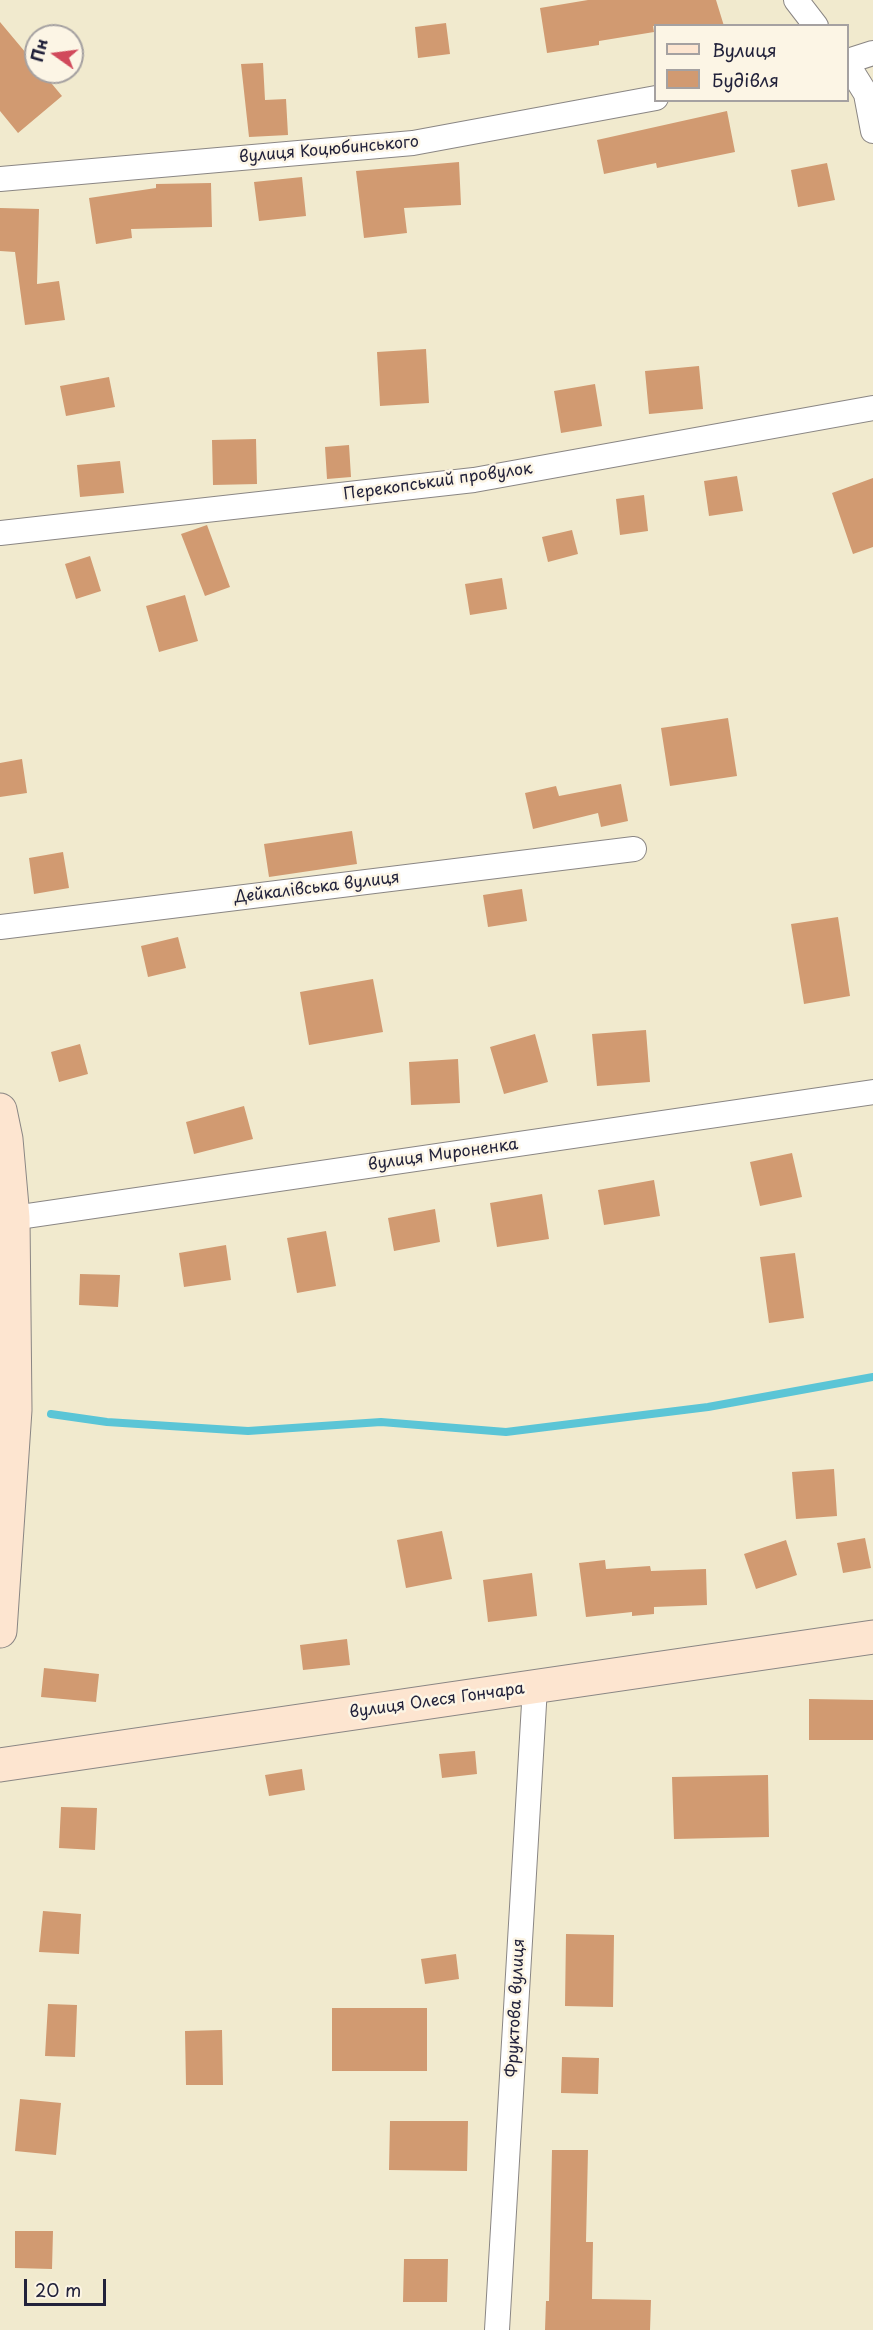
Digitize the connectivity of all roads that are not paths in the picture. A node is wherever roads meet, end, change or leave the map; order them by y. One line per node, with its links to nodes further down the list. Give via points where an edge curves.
1 (796, 0): 2 (street)
2 (814, 24)
3 (873, 53): 4 (street)
4 (849, 63)
5 (849, 65): 7 (street, via 866,94)
6 (654, 98): 8 (street, вулиця Коцюбинського, via 413,143)
7 (873, 131)
8 (0, 180)
9 (873, 408): 10 (street, Перекопський провулок, via 474,480)
10 (0, 533)
11 (634, 849): 12 (street, Дейкалівська вулиця)
12 (0, 927)
13 (873, 1092): 15 (street, вулиця Мироненка)
14 (0, 1110): 15 (main road)
15 (13, 1218): 16 (main road, via 15,1410)
16 (0, 1631)
17 (873, 1637): 18 (main road, вулиця Олеся Гончара)
18 (535, 1687): 19 (main road, вулиця Олеся Гончара); 20 (street, Фруктова вулиця)
19 (0, 1765)
20 (497, 2330)

